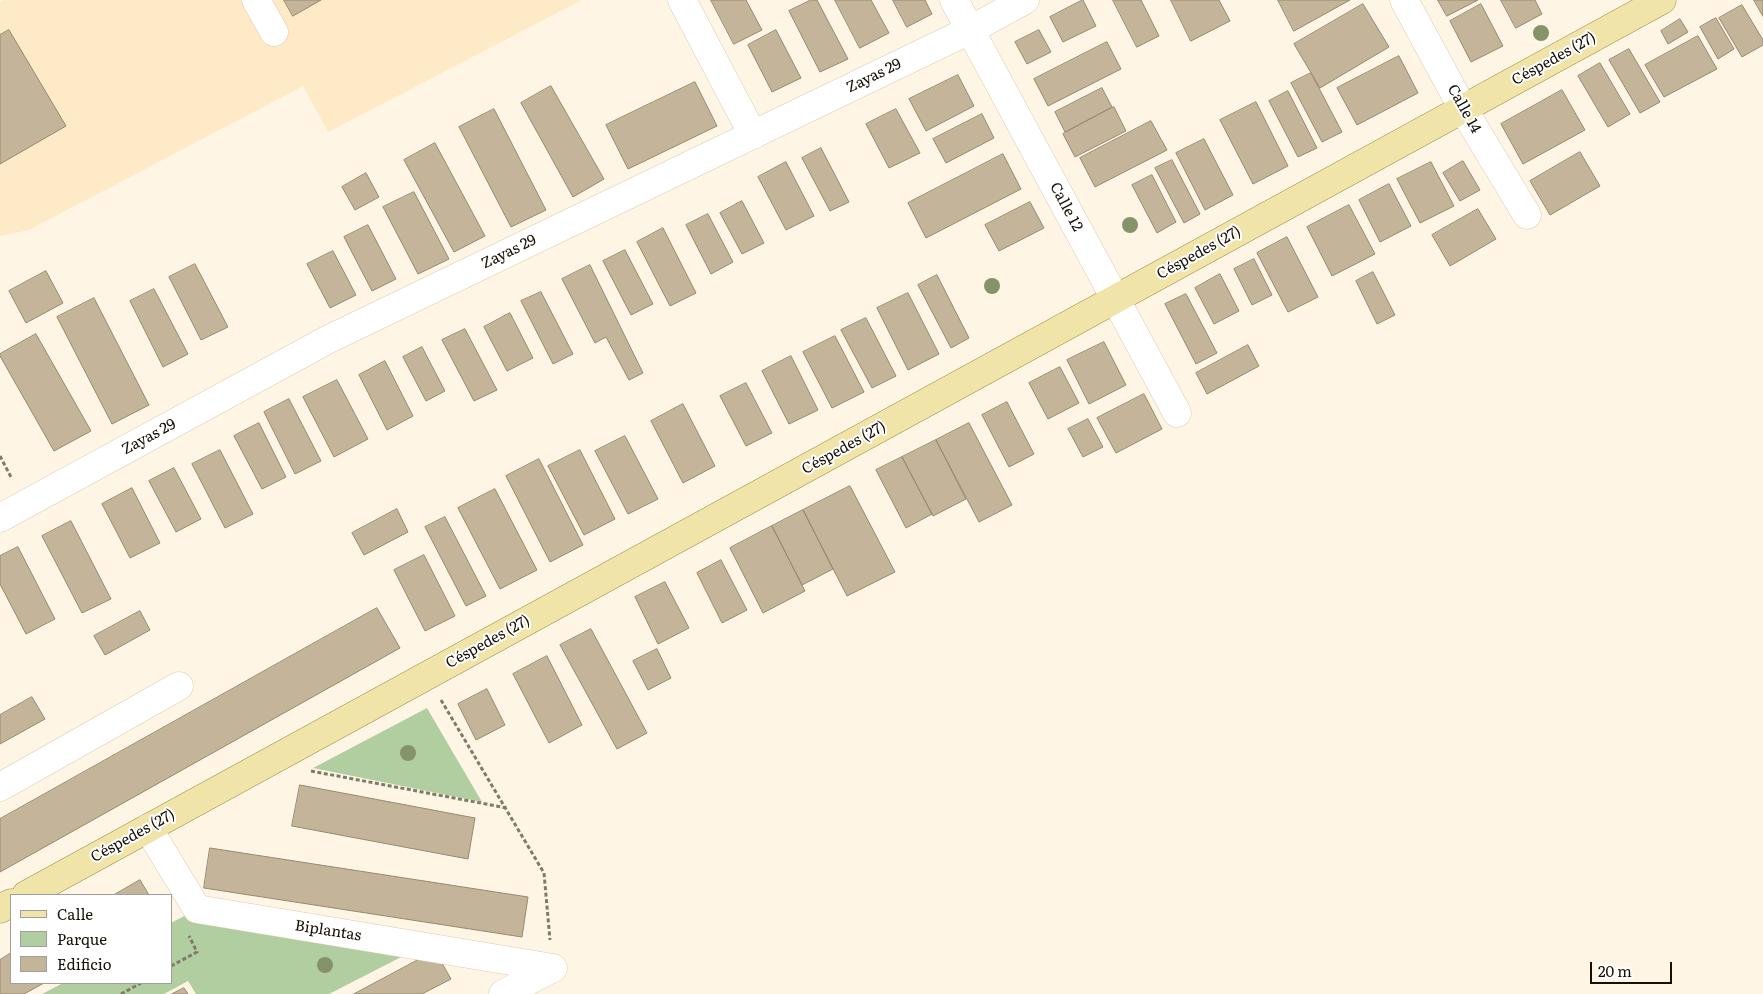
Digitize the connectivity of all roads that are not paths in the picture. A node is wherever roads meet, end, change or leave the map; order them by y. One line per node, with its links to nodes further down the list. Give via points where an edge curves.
1 (256, 0): 8 (street)
2 (682, 0): 10 (street)
3 (954, 0): 7 (street, Calle 12)
4 (1025, 0): 7 (street, Zayas 29)
5 (1404, 0): 9 (street, Calle 14)
6 (1662, 0): 9 (main road, Céspedes (27))
7 (970, 30): 10 (street, Zayas 29); 12 (street, Calle 12)
8 (274, 32)
9 (1463, 109): 11 (street, Calle 14); 12 (main road, Céspedes (27))
10 (753, 135): 14 (street, Zayas 29, via 327,340)
11 (1527, 215)
12 (1115, 299): 13 (street, Calle 12); 17 (main road, Céspedes (27))
13 (1177, 413)
14 (0, 518)
15 (178, 686): 16 (street)
16 (0, 787)
17 (148, 828): 18 (main road, Céspedes (27)); 19 (street, Biplantas, via 196,909 553,968)
18 (28, 894)
19 (504, 994)

